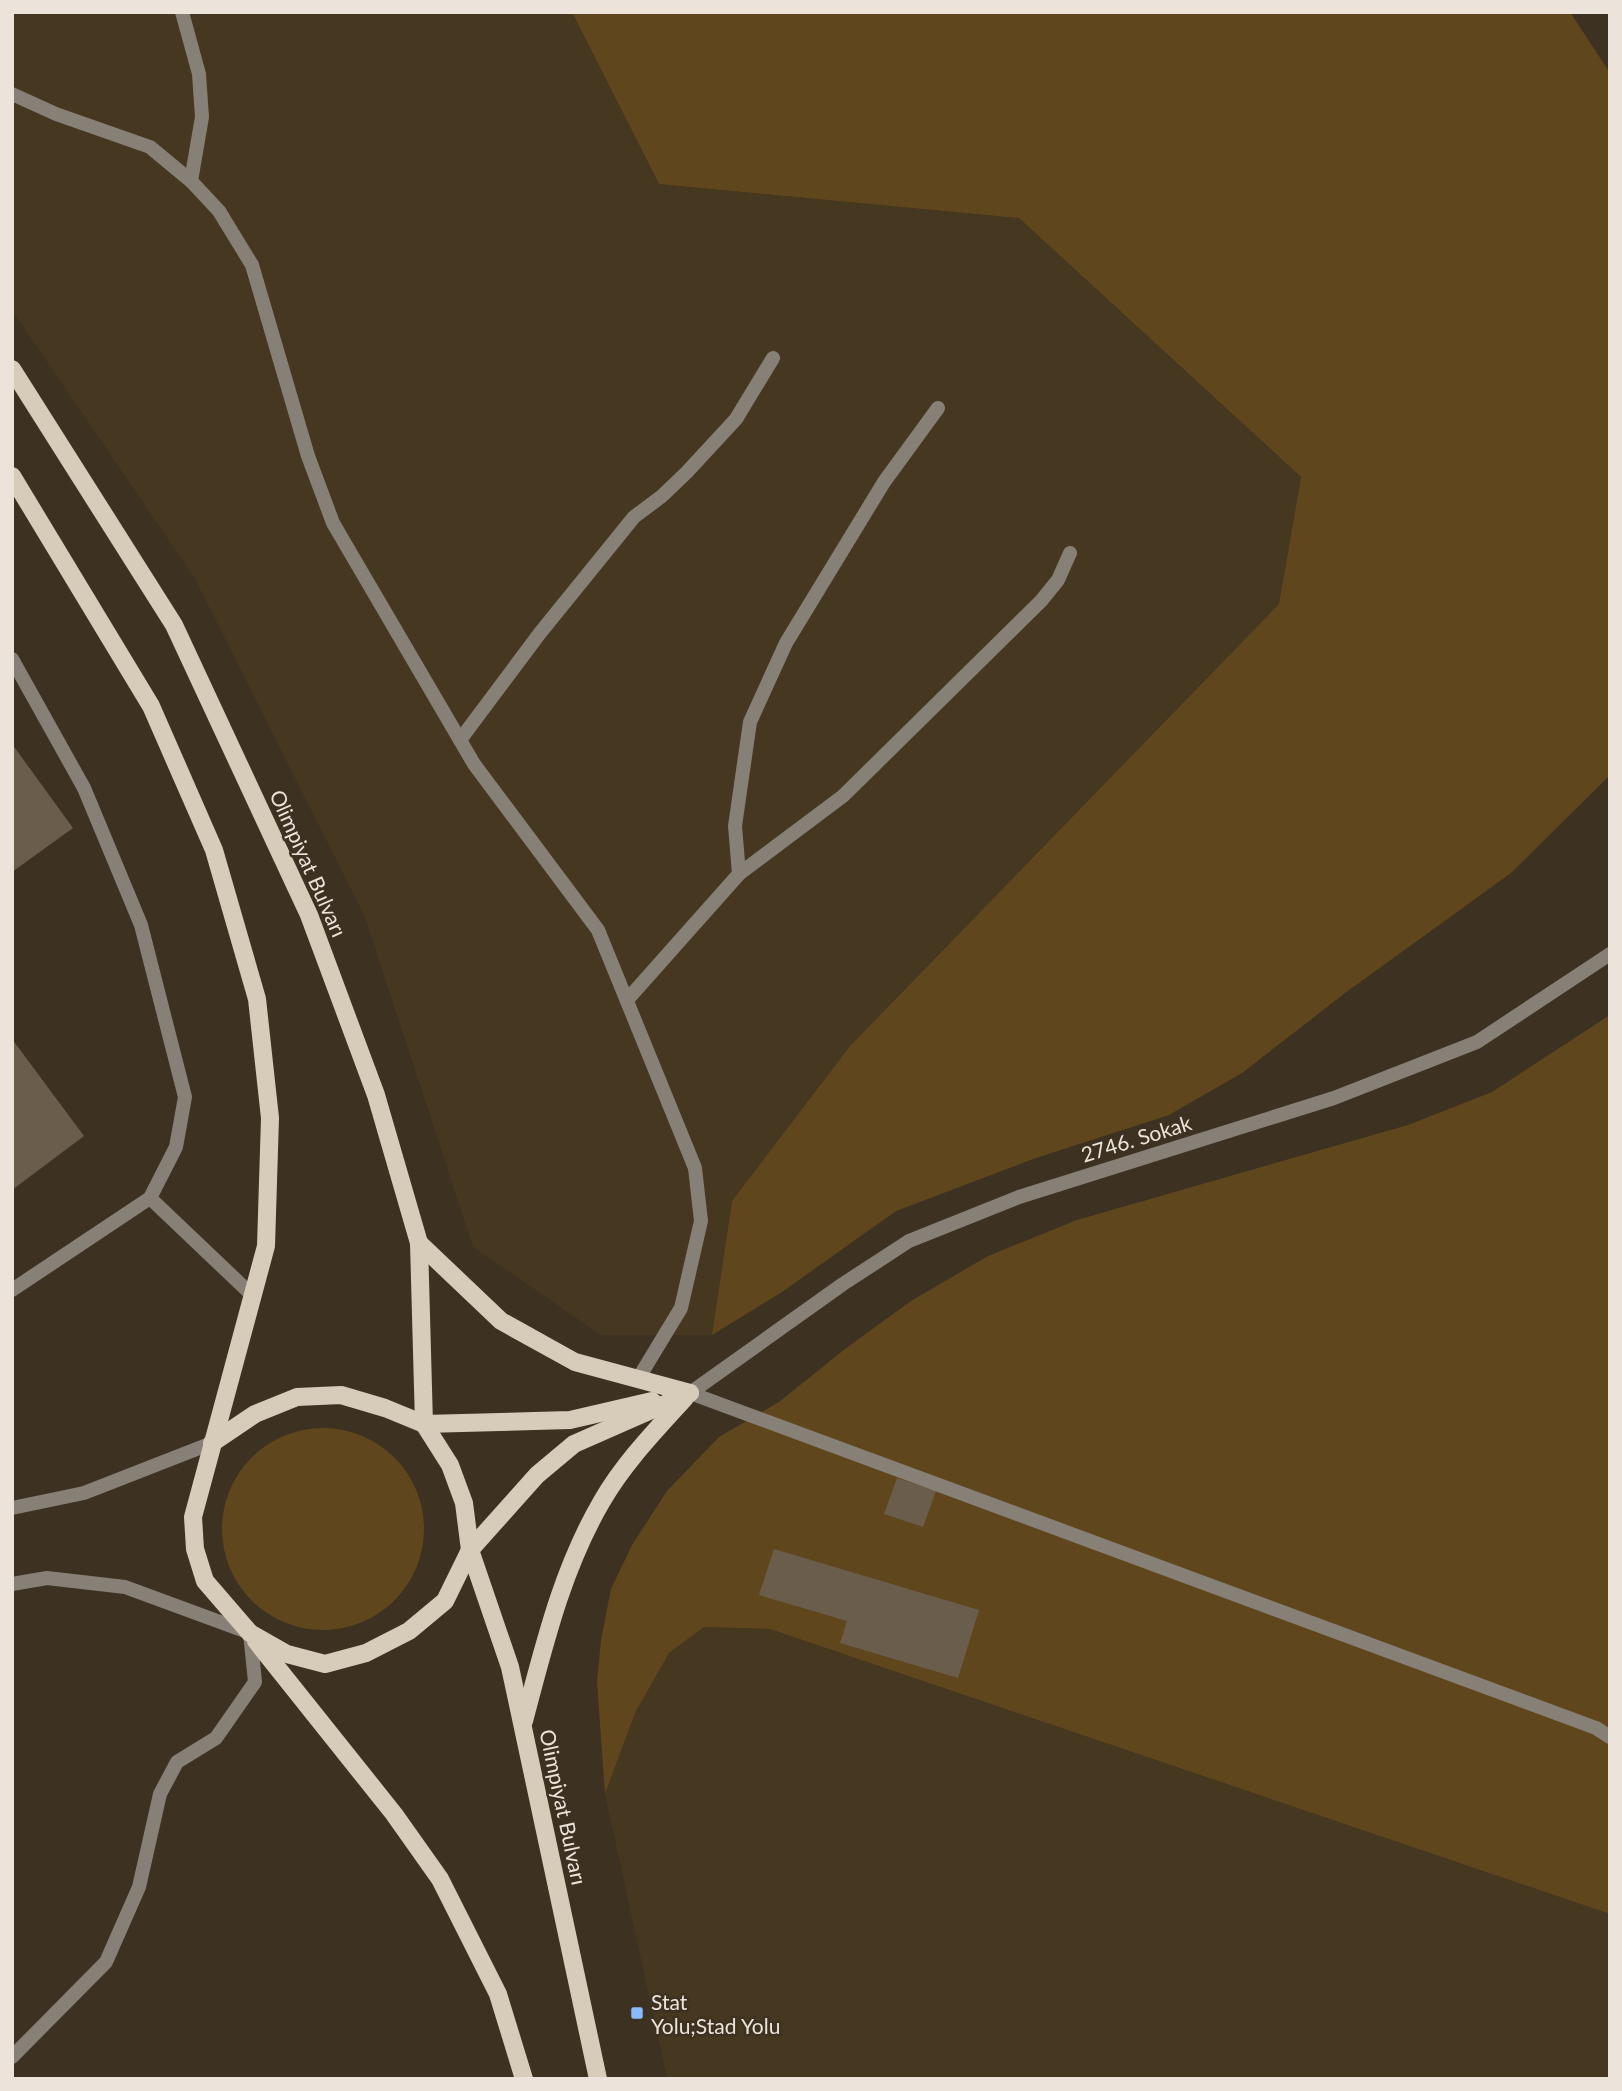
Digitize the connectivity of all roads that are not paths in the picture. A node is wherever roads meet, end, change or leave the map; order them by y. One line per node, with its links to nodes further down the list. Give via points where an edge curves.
1 (183, 12): 3 (street, via 199,74 202,117)
2 (12, 94): 3 (street, via 150,147)
3 (191, 181): 10 (street, via 219,211 252,265 308,456 333,523)
4 (773, 358): 10 (street, via 736,419 687,472 634,517)
5 (12, 369): 15 (main road, Olimpiyat Bulvarı, via 174,625 239,763 309,915 376,1095)
6 (938, 408): 11 (street, via 884,482 786,643 750,722 735,826)
7 (12, 476): 17 (main road, via 151,706 214,850 257,999 270,1118 265,1246)
8 (1070, 552): 11 (street, via 1058,580 1041,601 843,796)
9 (12, 659): 14 (street, via 84,788 145,938 185,1097 176,1147)
10 (460, 740): 13 (street, via 598,930)
11 (739, 874): 13 (street)
12 (1610, 954): 19 (street, 2746. Sokak, via 1477,1042 1334,1098 1018,1197 909,1241)
13 (626, 1000): 18 (street, via 695,1168 701,1221 681,1308)
14 (150, 1198): 16 (street); 17 (street)
15 (419, 1243): 18 (main road, via 501,1321 575,1362); 20 (main road, Olimpiyat Bulvarı)
16 (12, 1290)
17 (252, 1295): 21 (main road)
18 (638, 1379): 19 (main road)
19 (690, 1393): 20 (main road, via 570,1420); 23 (main road, via 574,1444 537,1475); 26 (main road, via 630,1458 596,1513 553,1613); 27 (street, via 1596,1728)
20 (424, 1424): 21 (main road, via 341,1395 297,1397 255,1414); 23 (main road, Olimpiyat Bulvarı, via 450,1465 464,1503)
21 (212, 1443): 22 (street, via 84,1493); 25 (main road, via 193,1517 195,1549 205,1581)
22 (12, 1508)
23 (470, 1549): 25 (main road, via 445,1601 409,1631 366,1653 325,1664 286,1654); 26 (main road, Olimpiyat Bulvarı, via 510,1667)
24 (12, 1584): 25 (street, via 47,1578 125,1587)
25 (250, 1633): 28 (street, via 255,1682 216,1738 177,1762 160,1794 139,1887 106,1962); 29 (main road, via 440,1879 498,1994)
26 (523, 1724): 30 (main road, Olimpiyat Bulvarı)
27 (1610, 1737)
28 (12, 2057)
29 (524, 2079)
30 (598, 2079)

